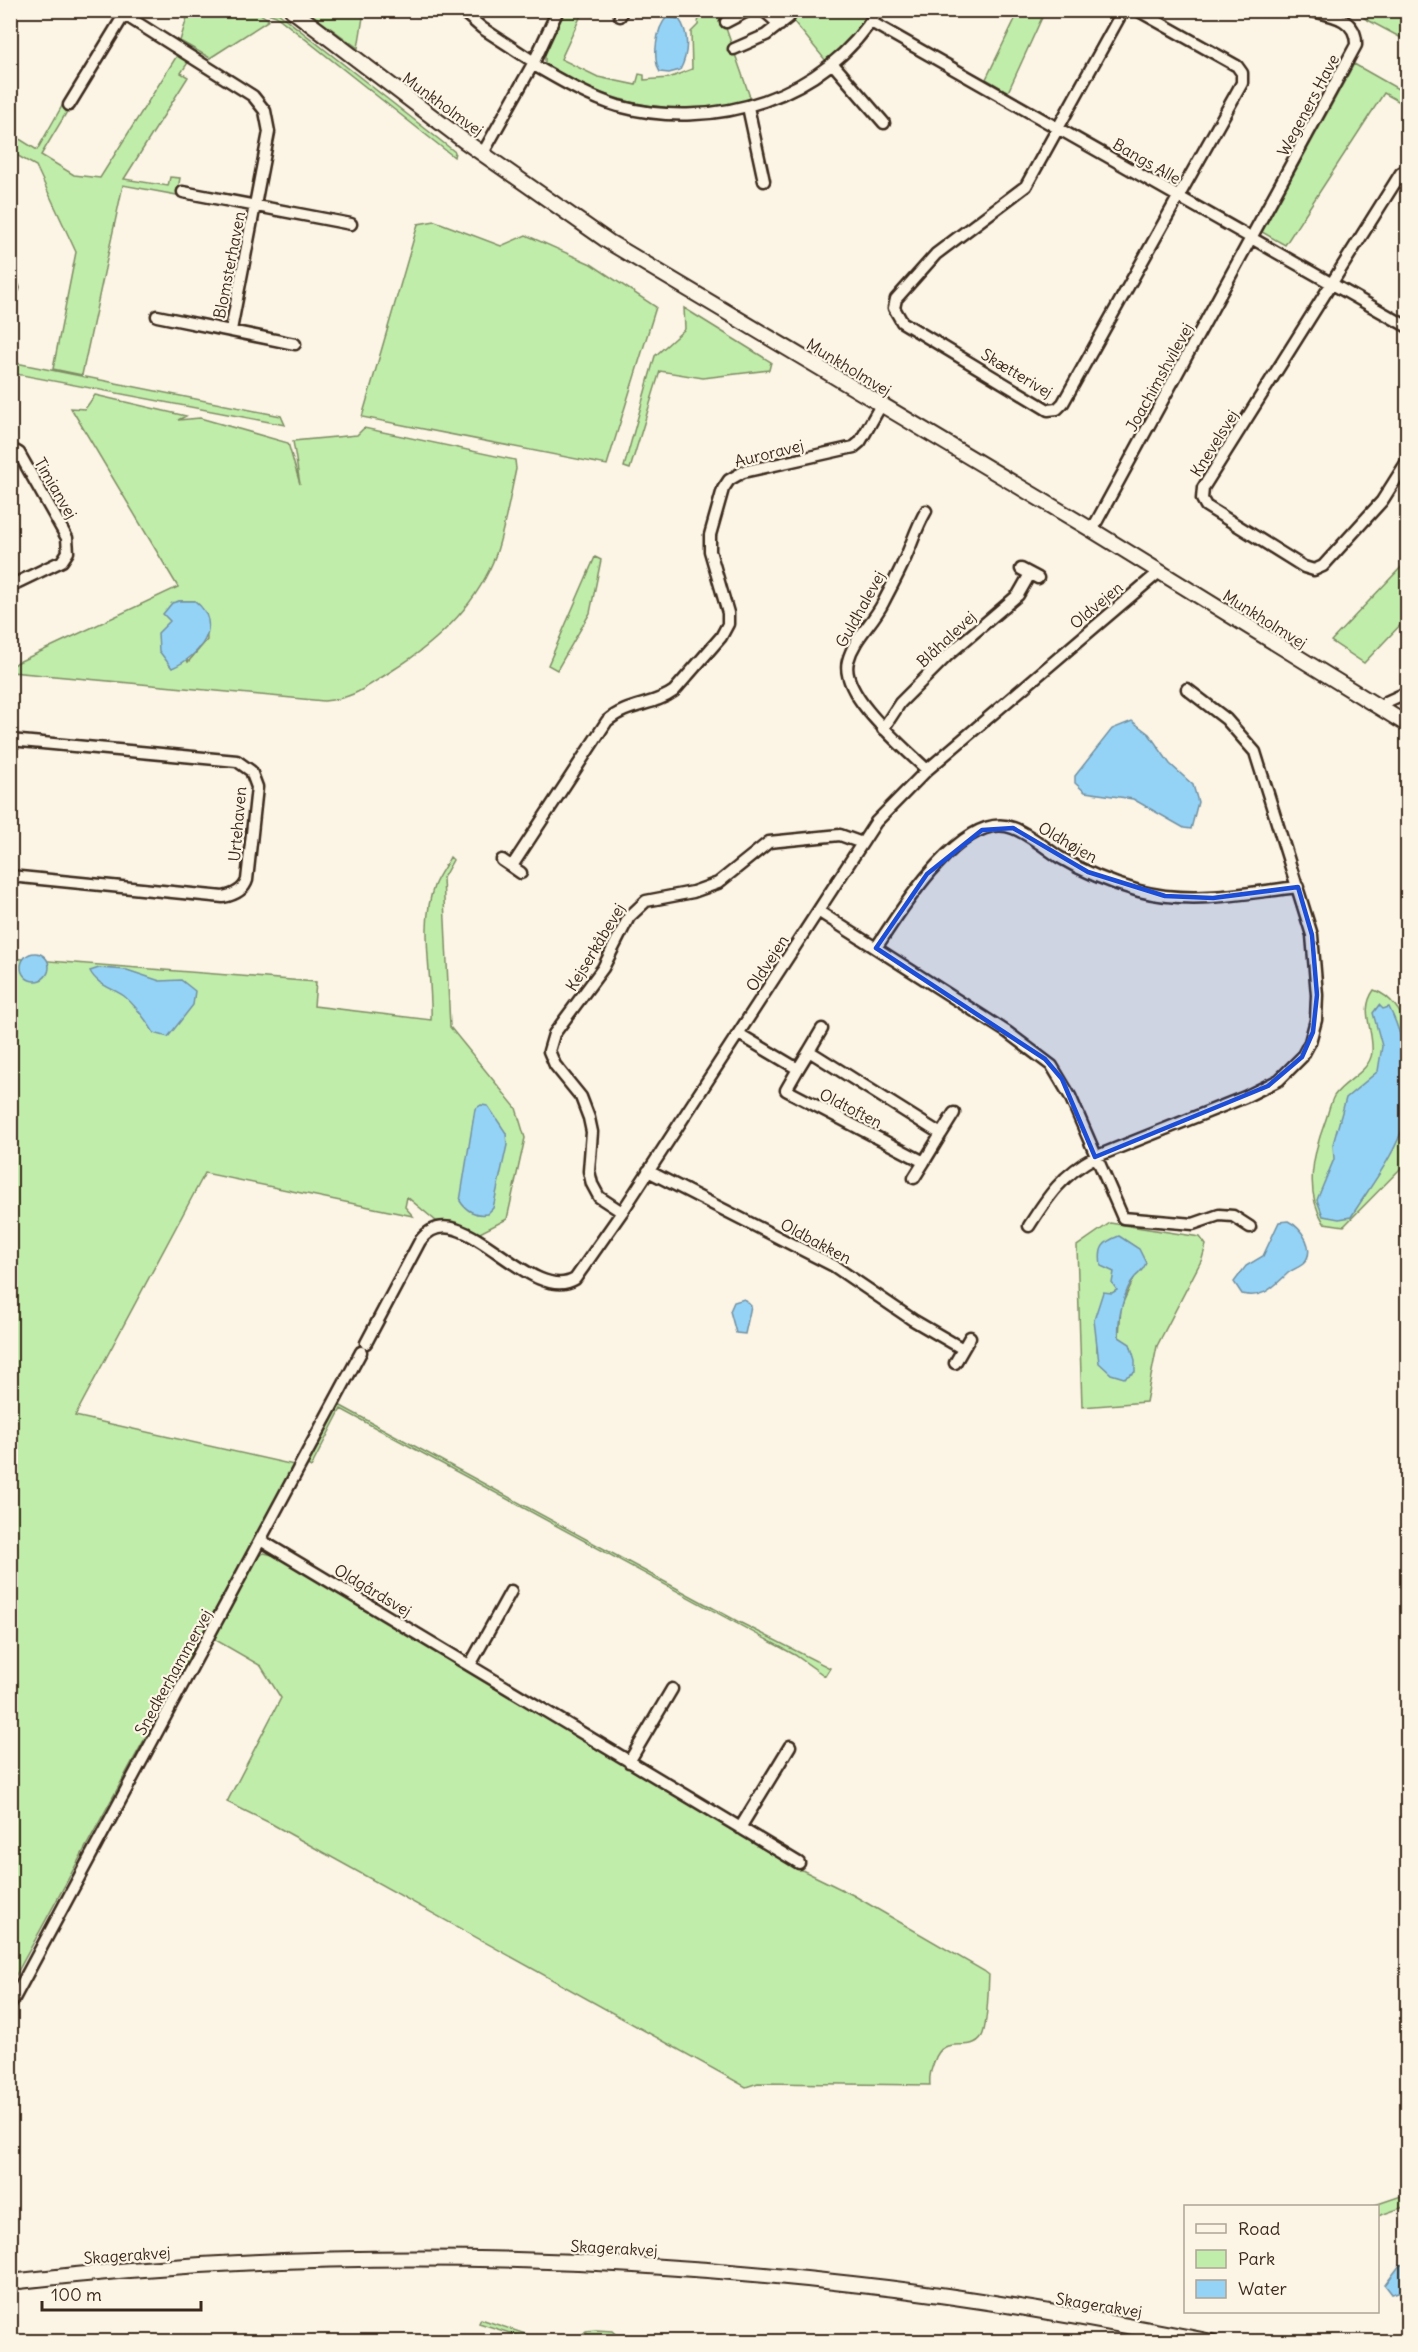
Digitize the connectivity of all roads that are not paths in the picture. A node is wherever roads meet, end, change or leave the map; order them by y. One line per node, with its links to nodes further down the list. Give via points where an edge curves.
1 (292, 10): 22 (street, Munkholmvej)
2 (461, 10): 16 (street)
3 (558, 10): 16 (street)
4 (749, 10): 12 (street)
5 (763, 10): 14 (street)
6 (878, 10): 13 (street)
7 (1126, 10): 21 (street, Skætterivej)
8 (1137, 10): 26 (street, Skætterivej, via 1237,66 1242,73 1241,85)
9 (1306, 10): 29 (street, Wegeners Have, via 1343,20 1353,28 1356,45)
10 (121, 13): 18 (street, Blomsterhaven); 27 (street, Blomsterhaven, via 260,103 269,132)
11 (789, 17): 14 (street)
12 (726, 22)
13 (871, 22): 17 (street); 21 (street, Bangs Alle)
14 (780, 25): 15 (street)
15 (734, 49)
16 (533, 63): 19 (street, via 593,96 637,110 697,114); 22 (street)
17 (832, 63): 19 (street, via 790,90); 20 (street)
18 (69, 105)
19 (748, 107): 24 (street)
20 (884, 123)
21 (1059, 129): 26 (street, Bangs Alle); 26 (street, Skætterivej, via 1026,186 936,254 896,299 894,308 902,322 1044,408 1054,410 1063,403)
22 (483, 153): 35 (street, Munkholmvej, via 609,242)
23 (1407, 169): 30 (street, Knevelsvej)
24 (764, 181)
25 (183, 192): 27 (street, Blomsterhaven)
26 (1179, 197): 29 (street, Bangs Alle)
27 (256, 205): 28 (street, Blomsterhaven); 33 (street, Blomsterhaven)
28 (351, 224)
29 (1252, 238): 30 (street, Bangs Alle); 39 (street, Joachimshvilevej)
30 (1333, 284): 32 (street, Bangs Alle); 37 (street, Knevelsvej, via 1203,488 1203,502 1314,570 1323,566 1375,509)
31 (157, 316): 33 (street, Blomsterhaven)
32 (1407, 327)
33 (231, 330): 34 (street, Blomsterhaven)
34 (295, 344)
35 (880, 405): 39 (street, Munkholmvej); 51 (street, Auroravej, via 854,447 749,470 729,480 712,524 710,543 728,613 726,629 674,691 624,709 607,721 507,863)
36 (10, 448): 42 (street, Timianvej, via 19,453 67,538 68,552 62,561)
37 (1407, 460)
38 (925, 510): 47 (street, Guldhalevej, via 883,604 867,624 848,662 848,674 855,688 870,716)
39 (1092, 530): 40 (street, Munkholmvej)
40 (1158, 573): 45 (street, Munkholmvej); 49 (street, Oldvejen)
41 (1030, 574): 47 (street, Blåhalevej, via 1018,595 948,655 900,703)
42 (10, 586)
43 (1187, 689): 53 (street, via 1226,719 1255,753)
44 (1407, 692): 45 (street, via 1386,702)
45 (1382, 709): 46 (street, Munkholmvej)
46 (1407, 725)
47 (883, 729): 49 (street, Guldhalevej)
48 (10, 740): 52 (street, Urtehaven, via 237,761 251,771 257,787 247,880 231,895)
49 (927, 770): 50 (street, Oldvejen, via 888,808)
50 (862, 843): 54 (street, Oldvejen); 66 (street, Kejserkåbevej, via 840,835 770,842 718,883 646,901 628,917 603,968 554,1034 549,1050 555,1065 581,1097 589,1118 592,1184 599,1197)
51 (521, 873)
52 (10, 876)
53 (1298, 887): 55 (street, Oldhøjen, via 1208,898 1152,894 1088,872 1014,828 992,826 967,839 938,862); 62 (street, via 1312,935 1317,995 1313,1032 1299,1061 1268,1086)
54 (818, 911): 55 (street); 57 (street, Oldvejen)
55 (876, 948): 62 (street, via 1045,1059 1062,1079)
56 (822, 1029): 58 (street)
57 (739, 1034): 59 (street); 64 (street, Oldvejen)
58 (809, 1051): 59 (street, Oldtoften); 61 (street, Oldtoften)
59 (798, 1070): 63 (street, Oldtoften, via 786,1089)
60 (954, 1113): 61 (street)
61 (940, 1134): 63 (street)
62 (1095, 1157): 67 (street, via 1059,1182); 68 (street, via 1126,1220 1193,1224 1219,1215 1233,1216)
63 (924, 1162): 65 (street)
64 (648, 1171): 66 (street, Oldvejen); 71 (street, Oldbakken, via 834,1266)
65 (914, 1178)
66 (622, 1212): 69 (street, Oldvejen, via 579,1274 564,1284 547,1283 451,1228 431,1230)
67 (1029, 1227)
68 (1250, 1227)
69 (416, 1248): 73 (street, Snedkerhammervej)
70 (970, 1337): 71 (street)
71 (963, 1349): 72 (street)
72 (955, 1363)
73 (262, 1541): 75 (street, Oldgårdsvej); 81 (street, Snedkerhammervej)
74 (511, 1592): 75 (street)
75 (470, 1665): 78 (street, Oldgårdsvej)
76 (672, 1689): 78 (street)
77 (790, 1746): 79 (street)
78 (629, 1762): 79 (street, Oldgårdsvej)
79 (740, 1827): 80 (street, Oldgårdsvej)
80 (799, 1863)
81 (10, 2006)
82 (10, 2282): 83 (street, Skagerakvej, via 127,2270 322,2260 575,2262 854,2284 967,2299)
83 (1212, 2342)

